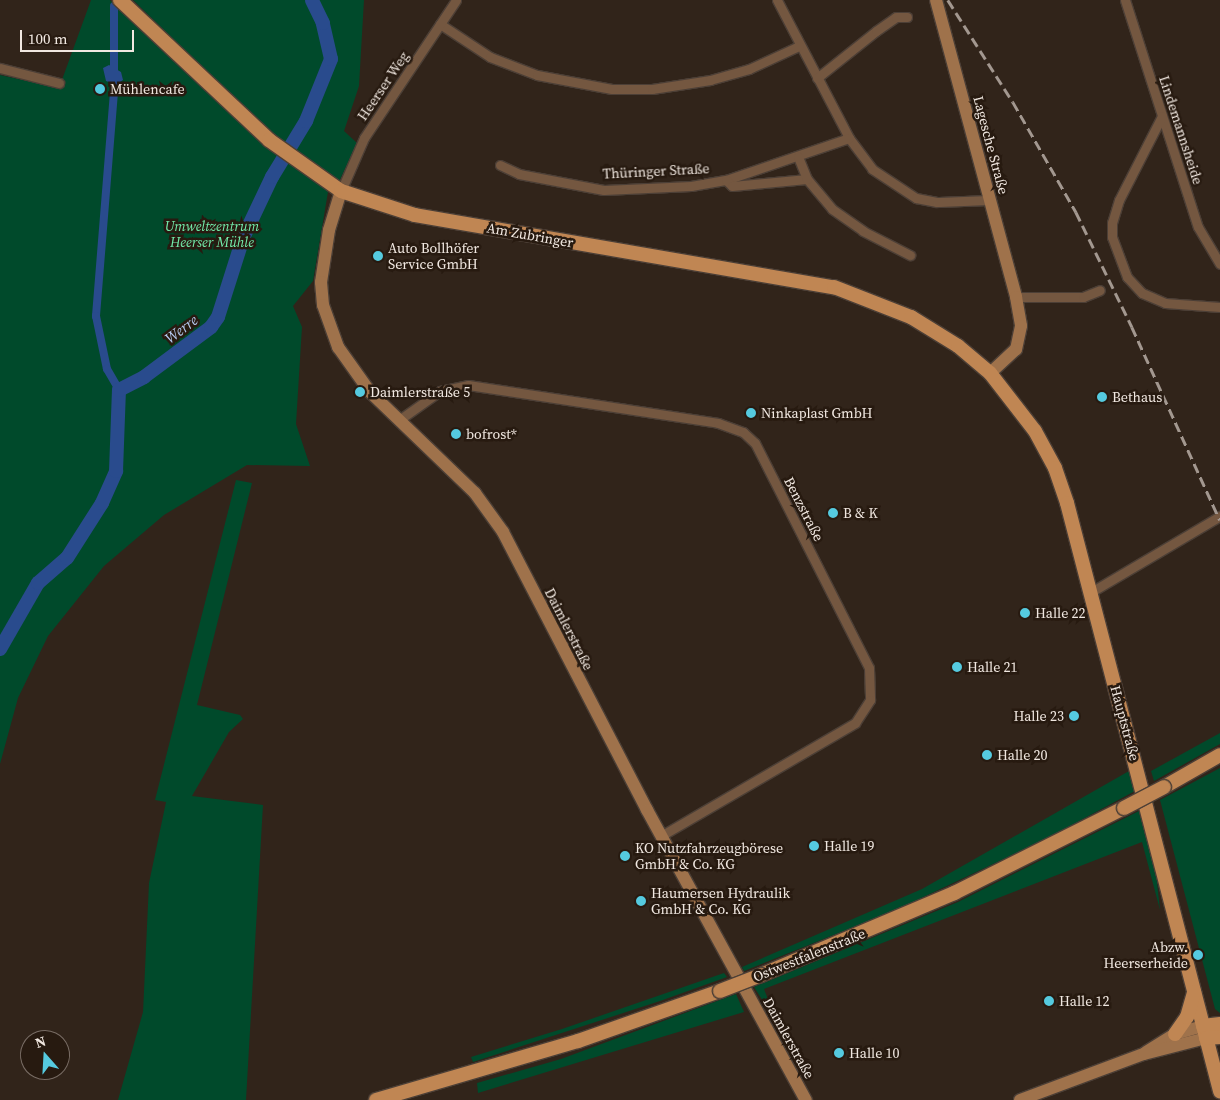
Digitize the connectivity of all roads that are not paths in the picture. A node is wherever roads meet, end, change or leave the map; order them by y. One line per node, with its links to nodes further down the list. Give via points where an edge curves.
1 (120, 0): 18 (main road, Am Zubringer, via 269,140 302,167)
2 (456, 0): 7 (street, Heerser Weg)
3 (777, 0): 8 (street)
4 (936, 0): 19 (street, Lagesche Straße)
5 (1125, 0): 12 (street, Lindemannsheide)
6 (907, 17): 10 (street, via 896,17)
7 (440, 24): 8 (street, via 490,57 528,72 612,89 652,90 710,80 749,69); 18 (street, Heerser Weg, via 364,138)
8 (799, 46): 10 (street)
9 (0, 68): 11 (street)
10 (817, 78): 13 (street)
11 (59, 84)
12 (1162, 116): 21 (street, Lindemannsheide, via 1198,227); 24 (street, via 1119,200 1112,223 1112,237 1127,276 1142,293 1165,302)
13 (849, 138): 14 (street, Thüringer Straße); 19 (street, via 881,176 916,198 937,202)
14 (798, 157): 16 (street, Thüringer Straße); 17 (street)
15 (500, 165): 16 (street, Thüringer Straße, via 519,174 604,190 691,186)
16 (726, 180): 17 (street, Thüringer Straße, via 732,186)
17 (806, 180): 20 (street, via 832,209 863,231)
18 (341, 190): 25 (main road, Am Zubringer, via 415,215 834,286 911,317 958,346); 26 (street, Daimlerstraße, via 322,269 323,305 345,360 370,392)
19 (990, 200): 23 (street, Lagesche Straße)
20 (910, 255)
21 (1220, 264)
22 (1100, 290): 23 (street, via 1083,297)
23 (1016, 297): 25 (street, Lagesche Straße, via 1021,326 1016,349)
24 (1220, 307)
25 (990, 373): 28 (main road, Hauptstraße, via 1035,431 1055,468)
26 (399, 420): 30 (street, Daimlerstraße, via 475,494 502,532); 30 (street, Benzstraße, via 440,391 468,385 719,424 743,432 755,443 867,662 872,678 870,700 855,723)
27 (1220, 516): 28 (street)
28 (1091, 592): 31 (main road, Hauptstraße)
29 (1220, 755): 37 (main road, Ostwestfalenstraße, bridge, via 1124,808 954,892 761,975 475,1073)
30 (661, 836): 38 (street, Daimlerstraße)
31 (1194, 992): 33 (main road, via 1187,1017); 34 (main road, Hauptstraße)
32 (1220, 1024): 34 (main road)
33 (1175, 1034): 34 (street); 35 (street)
34 (1210, 1034): 35 (street); 36 (main road, Hauptstraße)
35 (1144, 1054): 39 (street)
36 (1220, 1091)
37 (376, 1100)
38 (806, 1100)
39 (1020, 1100)

